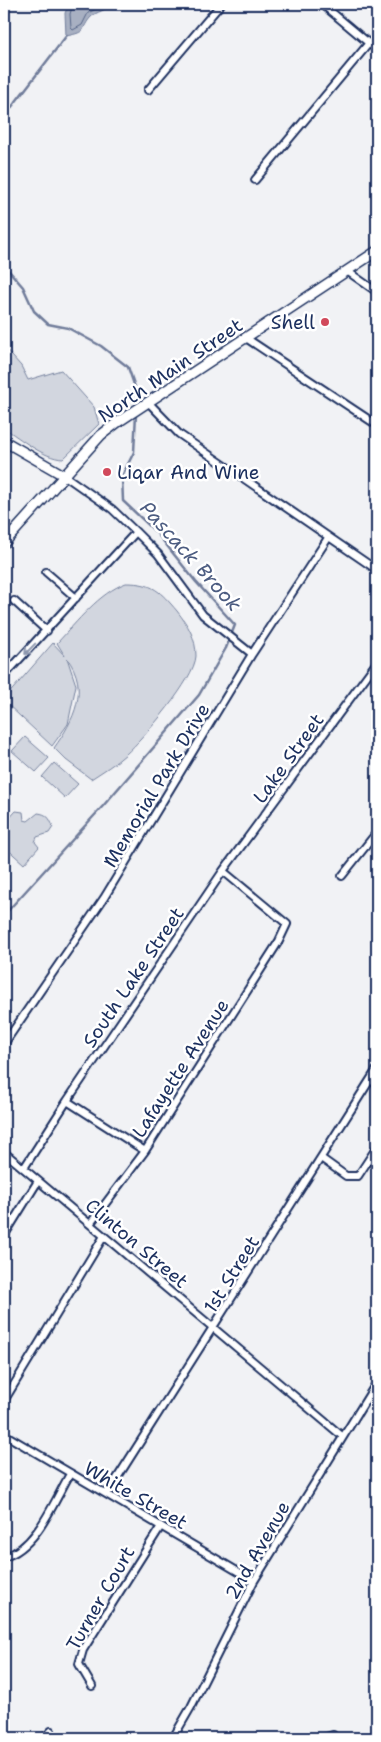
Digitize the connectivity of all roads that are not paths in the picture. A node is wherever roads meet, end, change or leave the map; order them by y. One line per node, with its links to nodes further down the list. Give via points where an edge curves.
1 (221, 4): 5 (street)
2 (322, 4): 3 (street)
3 (369, 43): 4 (street); 6 (street)
4 (377, 50)
5 (148, 90)
6 (254, 180)
7 (377, 252): 8 (main road, North Main Street)
8 (347, 272): 9 (street); 10 (main road, North Main Street)
9 (377, 292)
10 (246, 338): 11 (main road, North Main Street); 12 (street)
11 (145, 405): 14 (main road, North Main Street, via 101,436); 16 (street, via 178,434)
12 (377, 425)
13 (4, 441): 14 (main road)
14 (66, 476): 15 (street, via 106,504); 17 (main road, North Main Street)
15 (136, 532): 20 (street); 23 (street, via 158,554 198,608 222,632)
16 (328, 538): 18 (street); 23 (street, Memorial Park Drive)
17 (4, 543)
18 (377, 570)
19 (46, 572): 20 (street)
20 (76, 598): 22 (street)
21 (14, 601): 22 (street)
22 (47, 631): 25 (street, one-way to 25)
23 (252, 654): 29 (street, Memorial Park Drive, via 104,898)
24 (377, 662): 27 (street, Lake Street)
25 (4, 676)
26 (377, 832): 28 (street)
27 (223, 871): 33 (street, South Lake Street); 35 (street, Lafayette Avenue, via 288,924)
28 (342, 876)
29 (4, 1044)
30 (377, 1069): 31 (street, 1st Street)
31 (370, 1080): 32 (street); 37 (street, 1st Street)
32 (377, 1085)
33 (67, 1101): 35 (street); 38 (street)
34 (377, 1147): 37 (street, via 358,1176 346,1176)
35 (145, 1151): 40 (street, Lafayette Avenue)
36 (4, 1152): 38 (street, Clinton Street)
37 (322, 1158): 43 (street, 1st Street)
38 (24, 1168): 39 (street, Clinton Street)
39 (38, 1181): 40 (street, Clinton Street); 41 (street)
40 (90, 1224): 42 (street, Clinton Street)
41 (4, 1236)
42 (104, 1236): 43 (street, Clinton Street); 45 (street)
43 (215, 1328): 47 (street, Clinton Street); 49 (street, 1st Street)
44 (377, 1382): 47 (street, 2nd Avenue)
45 (4, 1401)
46 (4, 1434): 48 (street, White Street)
47 (342, 1436): 52 (street, 2nd Avenue)
48 (70, 1474): 49 (street, White Street); 51 (street, via 35,1533 15,1554)
49 (107, 1494): 50 (street, White Street)
50 (161, 1526): 52 (street, White Street); 53 (street, Turner Court, via 83,1650 79,1664)
51 (4, 1557)
52 (254, 1581): 56 (street, 2nd Avenue)
53 (92, 1686)
54 (50, 1731): 55 (street)
55 (44, 1738)
56 (173, 1738)
57 (323, 1738): 58 (street, via 333,1735)
58 (334, 1738)

